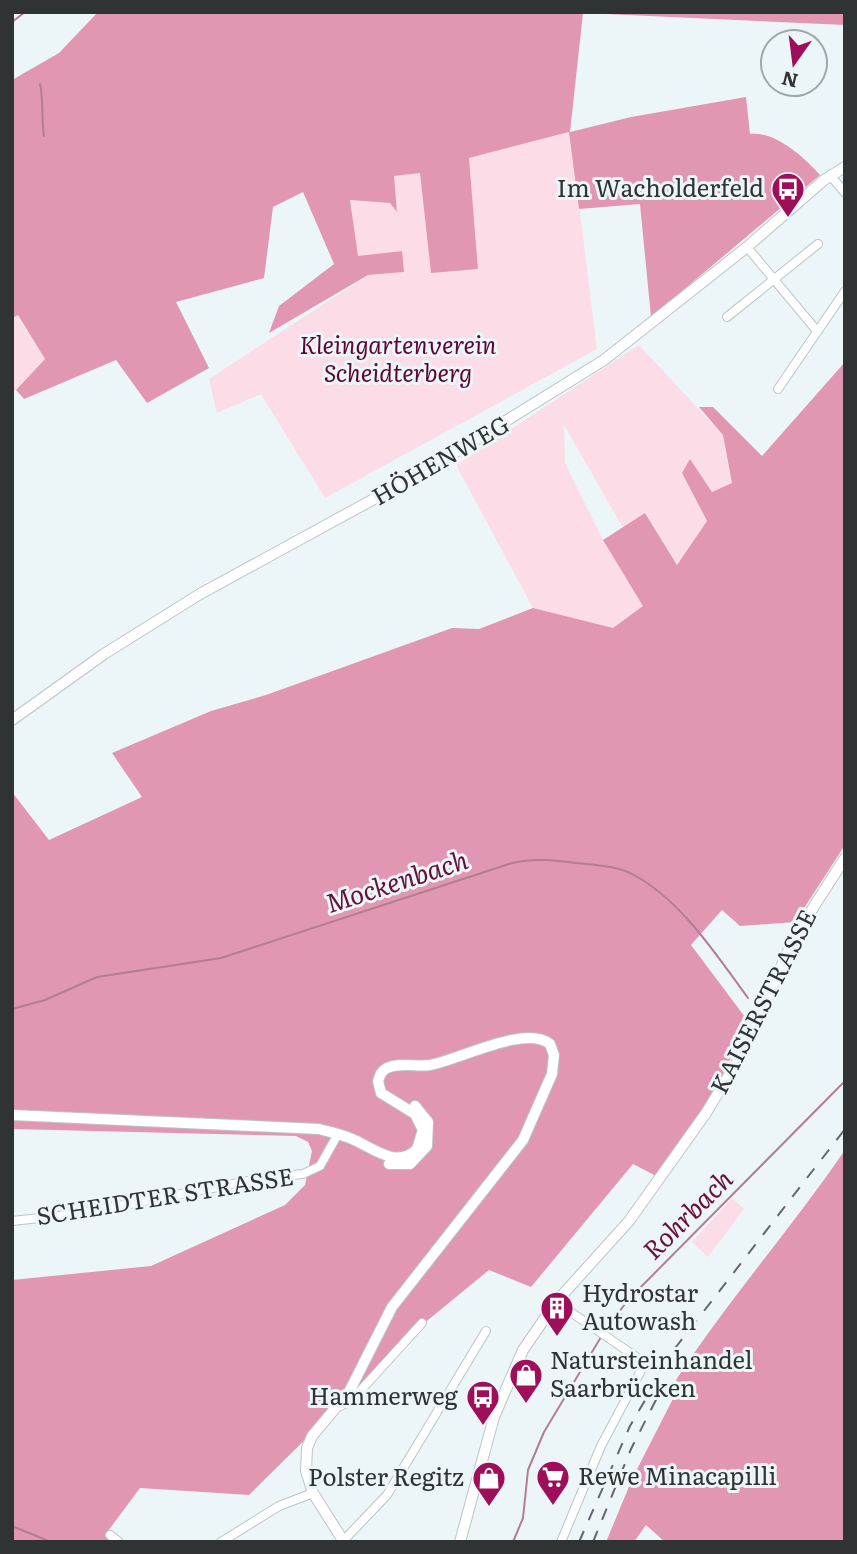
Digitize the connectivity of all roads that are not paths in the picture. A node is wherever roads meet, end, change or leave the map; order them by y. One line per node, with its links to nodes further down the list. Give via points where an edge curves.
1 (845, 167): 2 (street, HÖHENWEG)
2 (830, 175): 3 (street); 5 (street, HÖHENWEG)
3 (845, 193)
4 (818, 244): 6 (street)
5 (747, 247): 6 (street); 11 (street, HÖHENWEG, via 604,360 531,407 354,512 200,594 104,654)
6 (774, 279): 8 (street); 9 (street)
7 (845, 291): 9 (street)
8 (727, 317)
9 (817, 331): 10 (street)
10 (778, 389)
11 (12, 720)
12 (845, 858): 16 (street, KAISERSTRASSE, via 795,936 740,1057 708,1110 629,1221)
13 (12, 1115): 14 (street, via 299,1127)
14 (338, 1134): 15 (street, SCHEIDTER STRASSE, via 320,1166 303,1174); 19 (street, via 396,1159 413,1153 422,1137 418,1119 381,1093 379,1076 395,1066 429,1065 531,1037 545,1040 553,1049 552,1074 523,1140 392,1307 349,1392)
15 (12, 1221)
16 (556, 1302): 25 (street, KAISERSTRASSE, via 523,1350 499,1404); 26 (street, via 645,1363 601,1446)
17 (422, 1323): 19 (street, via 351,1401)
18 (486, 1331): 24 (street, via 387,1495)
19 (332, 1411): 20 (street, via 307,1448 306,1471)
20 (313, 1493): 22 (street, via 279,1506); 24 (street)
21 (110, 1535): 23 (street)
22 (227, 1540)
23 (119, 1542)
24 (343, 1542)
25 (460, 1542)
26 (561, 1542)

